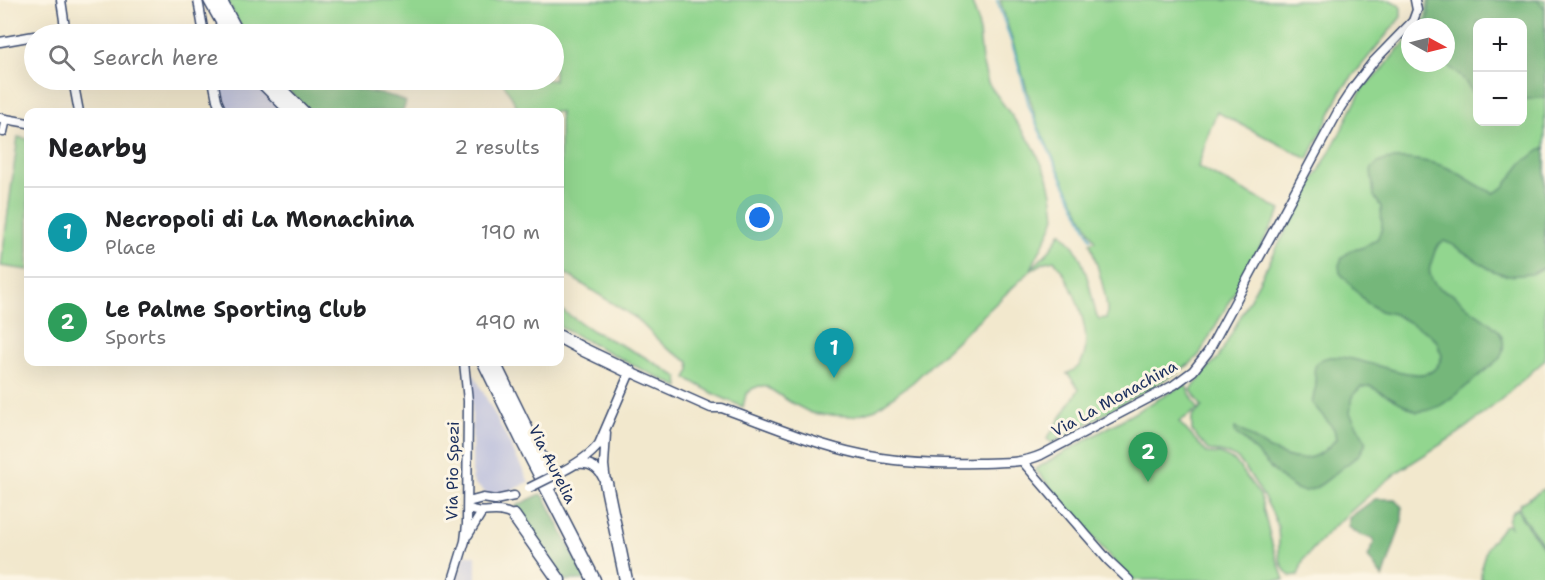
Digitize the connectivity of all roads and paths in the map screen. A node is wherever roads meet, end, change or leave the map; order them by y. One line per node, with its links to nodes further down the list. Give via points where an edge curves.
1 (61, 0): 6 (street)
2 (198, 0): 7 (street)
3 (210, 0): 8 (highway)
4 (220, 0): 9 (highway)
5 (1416, 0): 29 (street, Via La Monachina, via 1413,21 1377,57 1340,108 1200,364 1174,385)
6 (64, 24)
7 (202, 24)
8 (223, 24)
9 (233, 24)
10 (24, 38): 11 (street)
11 (0, 42)
12 (75, 90): 16 (street)
13 (215, 90): 17 (street)
14 (270, 90): 18 (highway)
15 (281, 90): 19 (highway)
16 (78, 108)
17 (220, 108)
18 (288, 108)
19 (299, 108)
20 (3, 119): 21 (street); 22 (street)
21 (24, 122)
22 (3, 132)
23 (564, 339): 27 (highway)
24 (464, 366): 31 (street, Via Pio Spezi)
25 (486, 366): 41 (highway, Via Aurelia)
26 (495, 366): 42 (highway, Via Aurelia)
27 (630, 372): 28 (street); 29 (street, Via La Monachina, via 711,408 722,408 858,454 923,462)
28 (607, 427): 30 (street, via 597,447); 32 (street)
29 (1023, 462): 44 (street)
30 (576, 464): 32 (street, via 593,466); 33 (street, bridge)
31 (468, 482): 34 (street); 35 (street, Via Pio Spezi)
32 (606, 483): 43 (highway)
33 (514, 496): 34 (street); 36 (street); 37 (street)
34 (483, 498): 35 (street)
35 (468, 505): 36 (street, via 474,511); 38 (street, Via Pio Spezi)
36 (486, 511): 37 (street); 38 (street)
37 (514, 516): 40 (highway)
38 (465, 541): 39 (street, Via Pio Spezi)
39 (453, 580)
40 (559, 580)
41 (594, 580)
42 (603, 580)
43 (626, 580)
44 (1129, 580)

